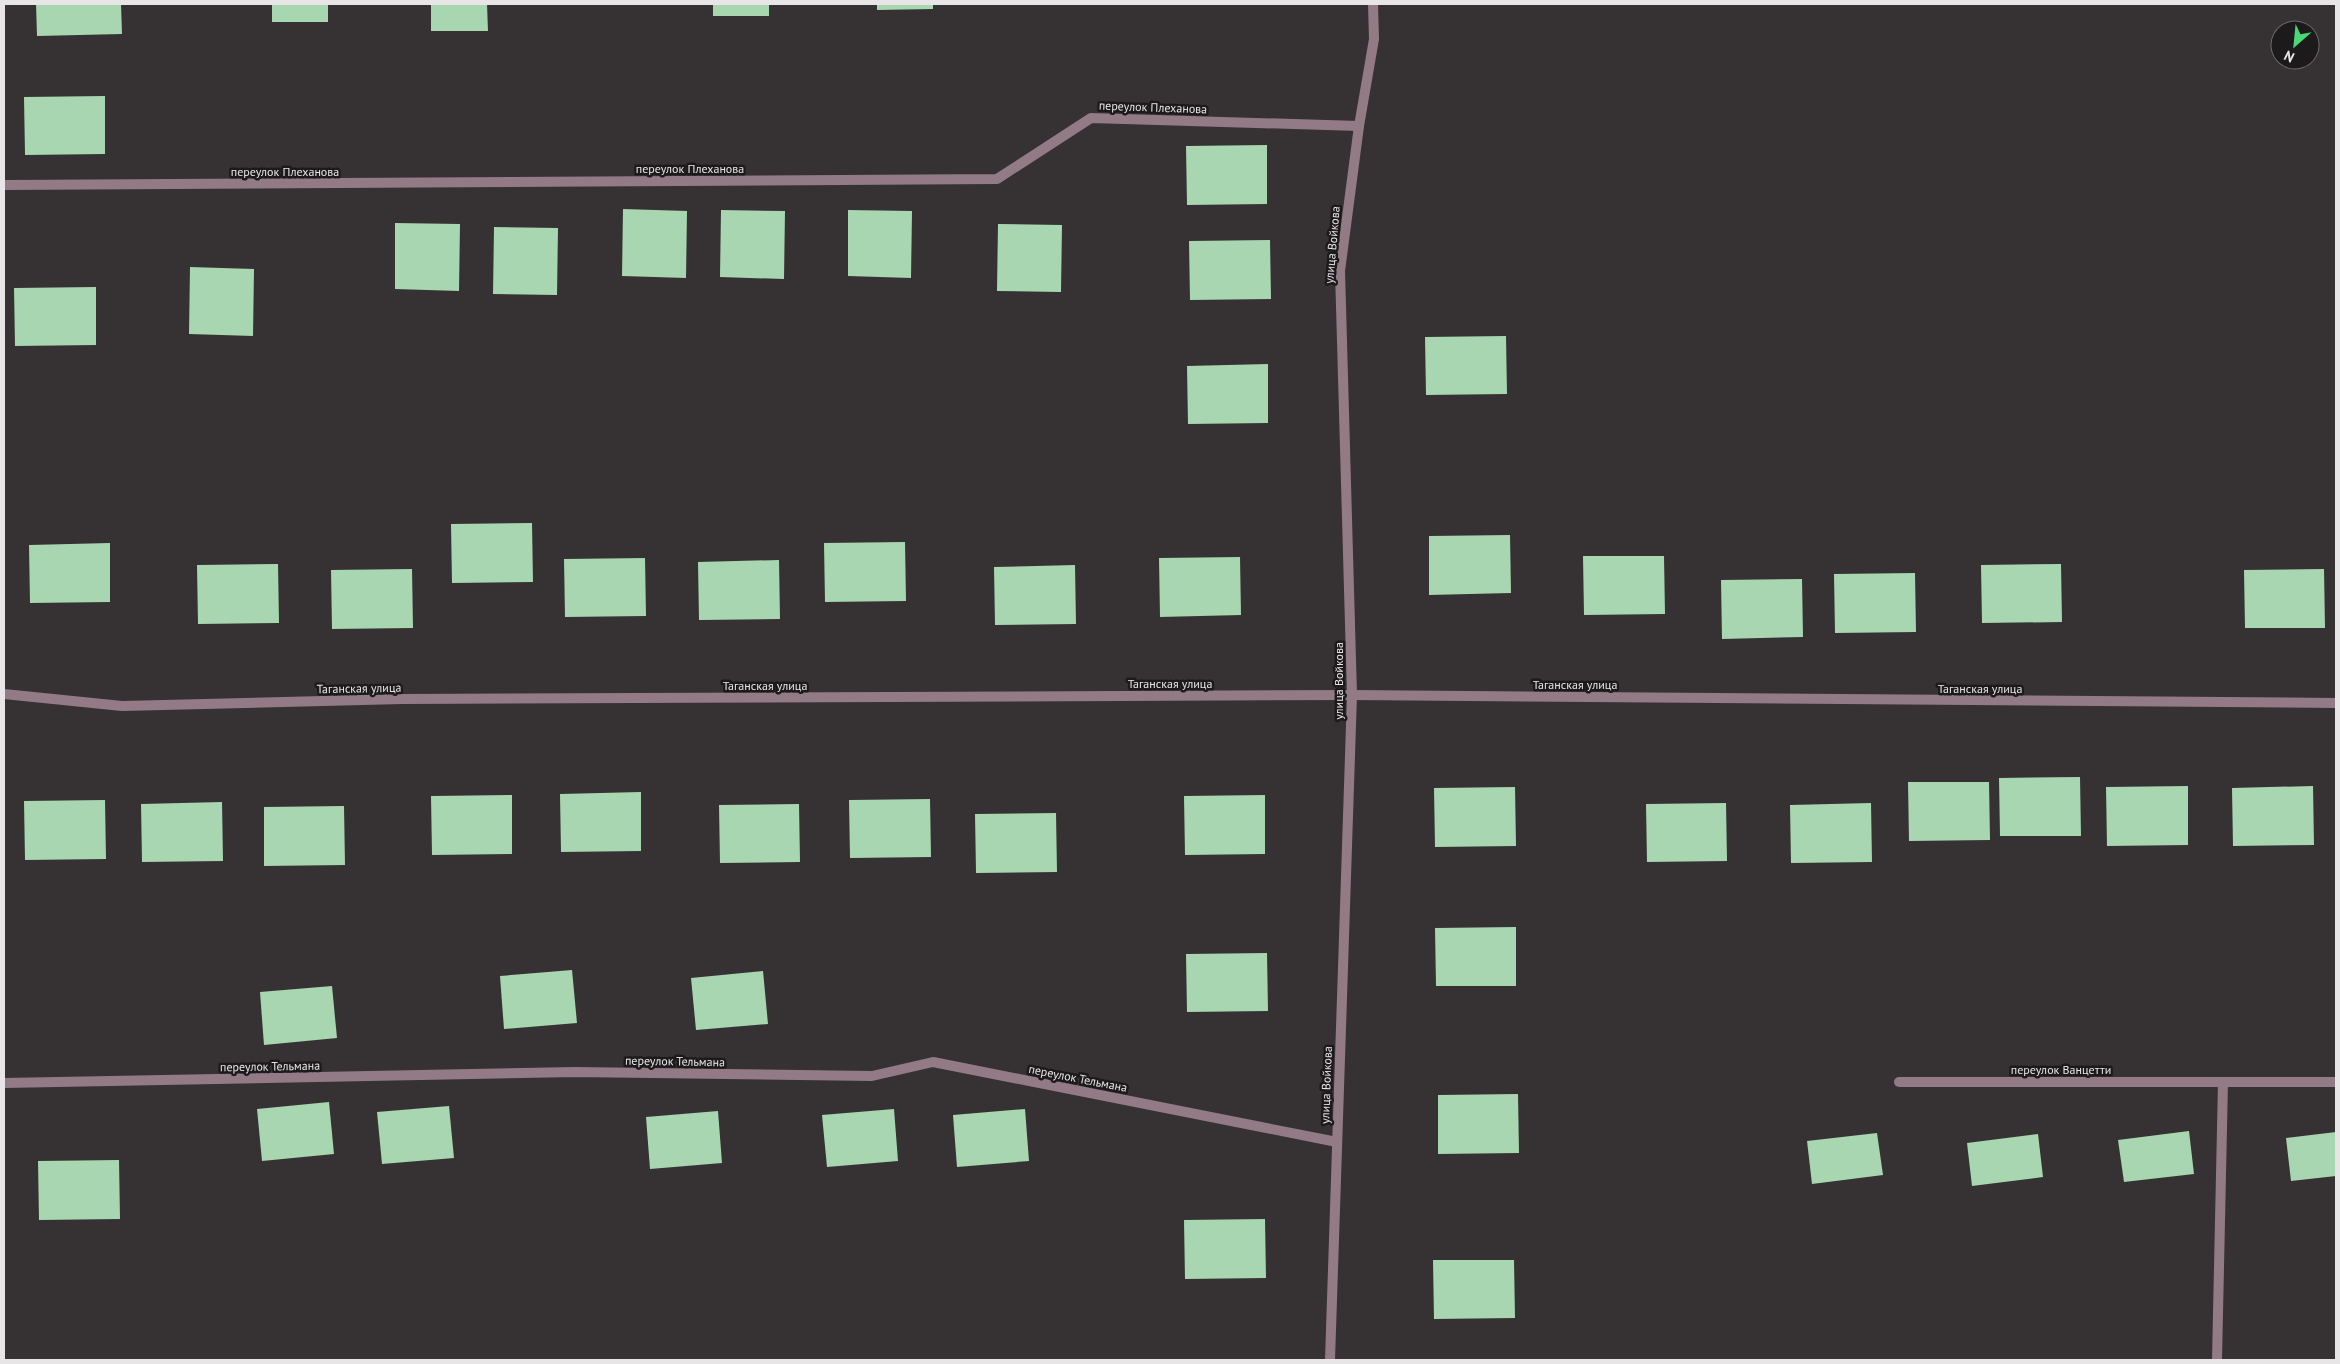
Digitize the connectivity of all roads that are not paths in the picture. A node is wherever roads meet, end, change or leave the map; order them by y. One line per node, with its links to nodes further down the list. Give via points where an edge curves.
1 (1374, 4): 2 (street, улица Войкова, via 1374,39)
2 (1359, 126): 3 (street, переулок Плеханова, via 1091,118 997,179); 5 (street, улица Войкова, via 1340,271)
3 (4, 185)
4 (4, 694): 5 (street, Таганская улица, via 122,706 402,699)
5 (1352, 695): 6 (street, Таганская улица); 11 (street, улица Войкова)
6 (2336, 703)
7 (1899, 1082): 8 (street, переулок Ванцетти)
8 (2223, 1082): 9 (street, переулок Ванцетти); 13 (street)
9 (2336, 1082)
10 (4, 1083): 11 (street, переулок Тельмана, via 575,1072 872,1076 933,1062)
11 (1337, 1142): 12 (street, улица Войкова)
12 (1330, 1360)
13 (2217, 1360)

